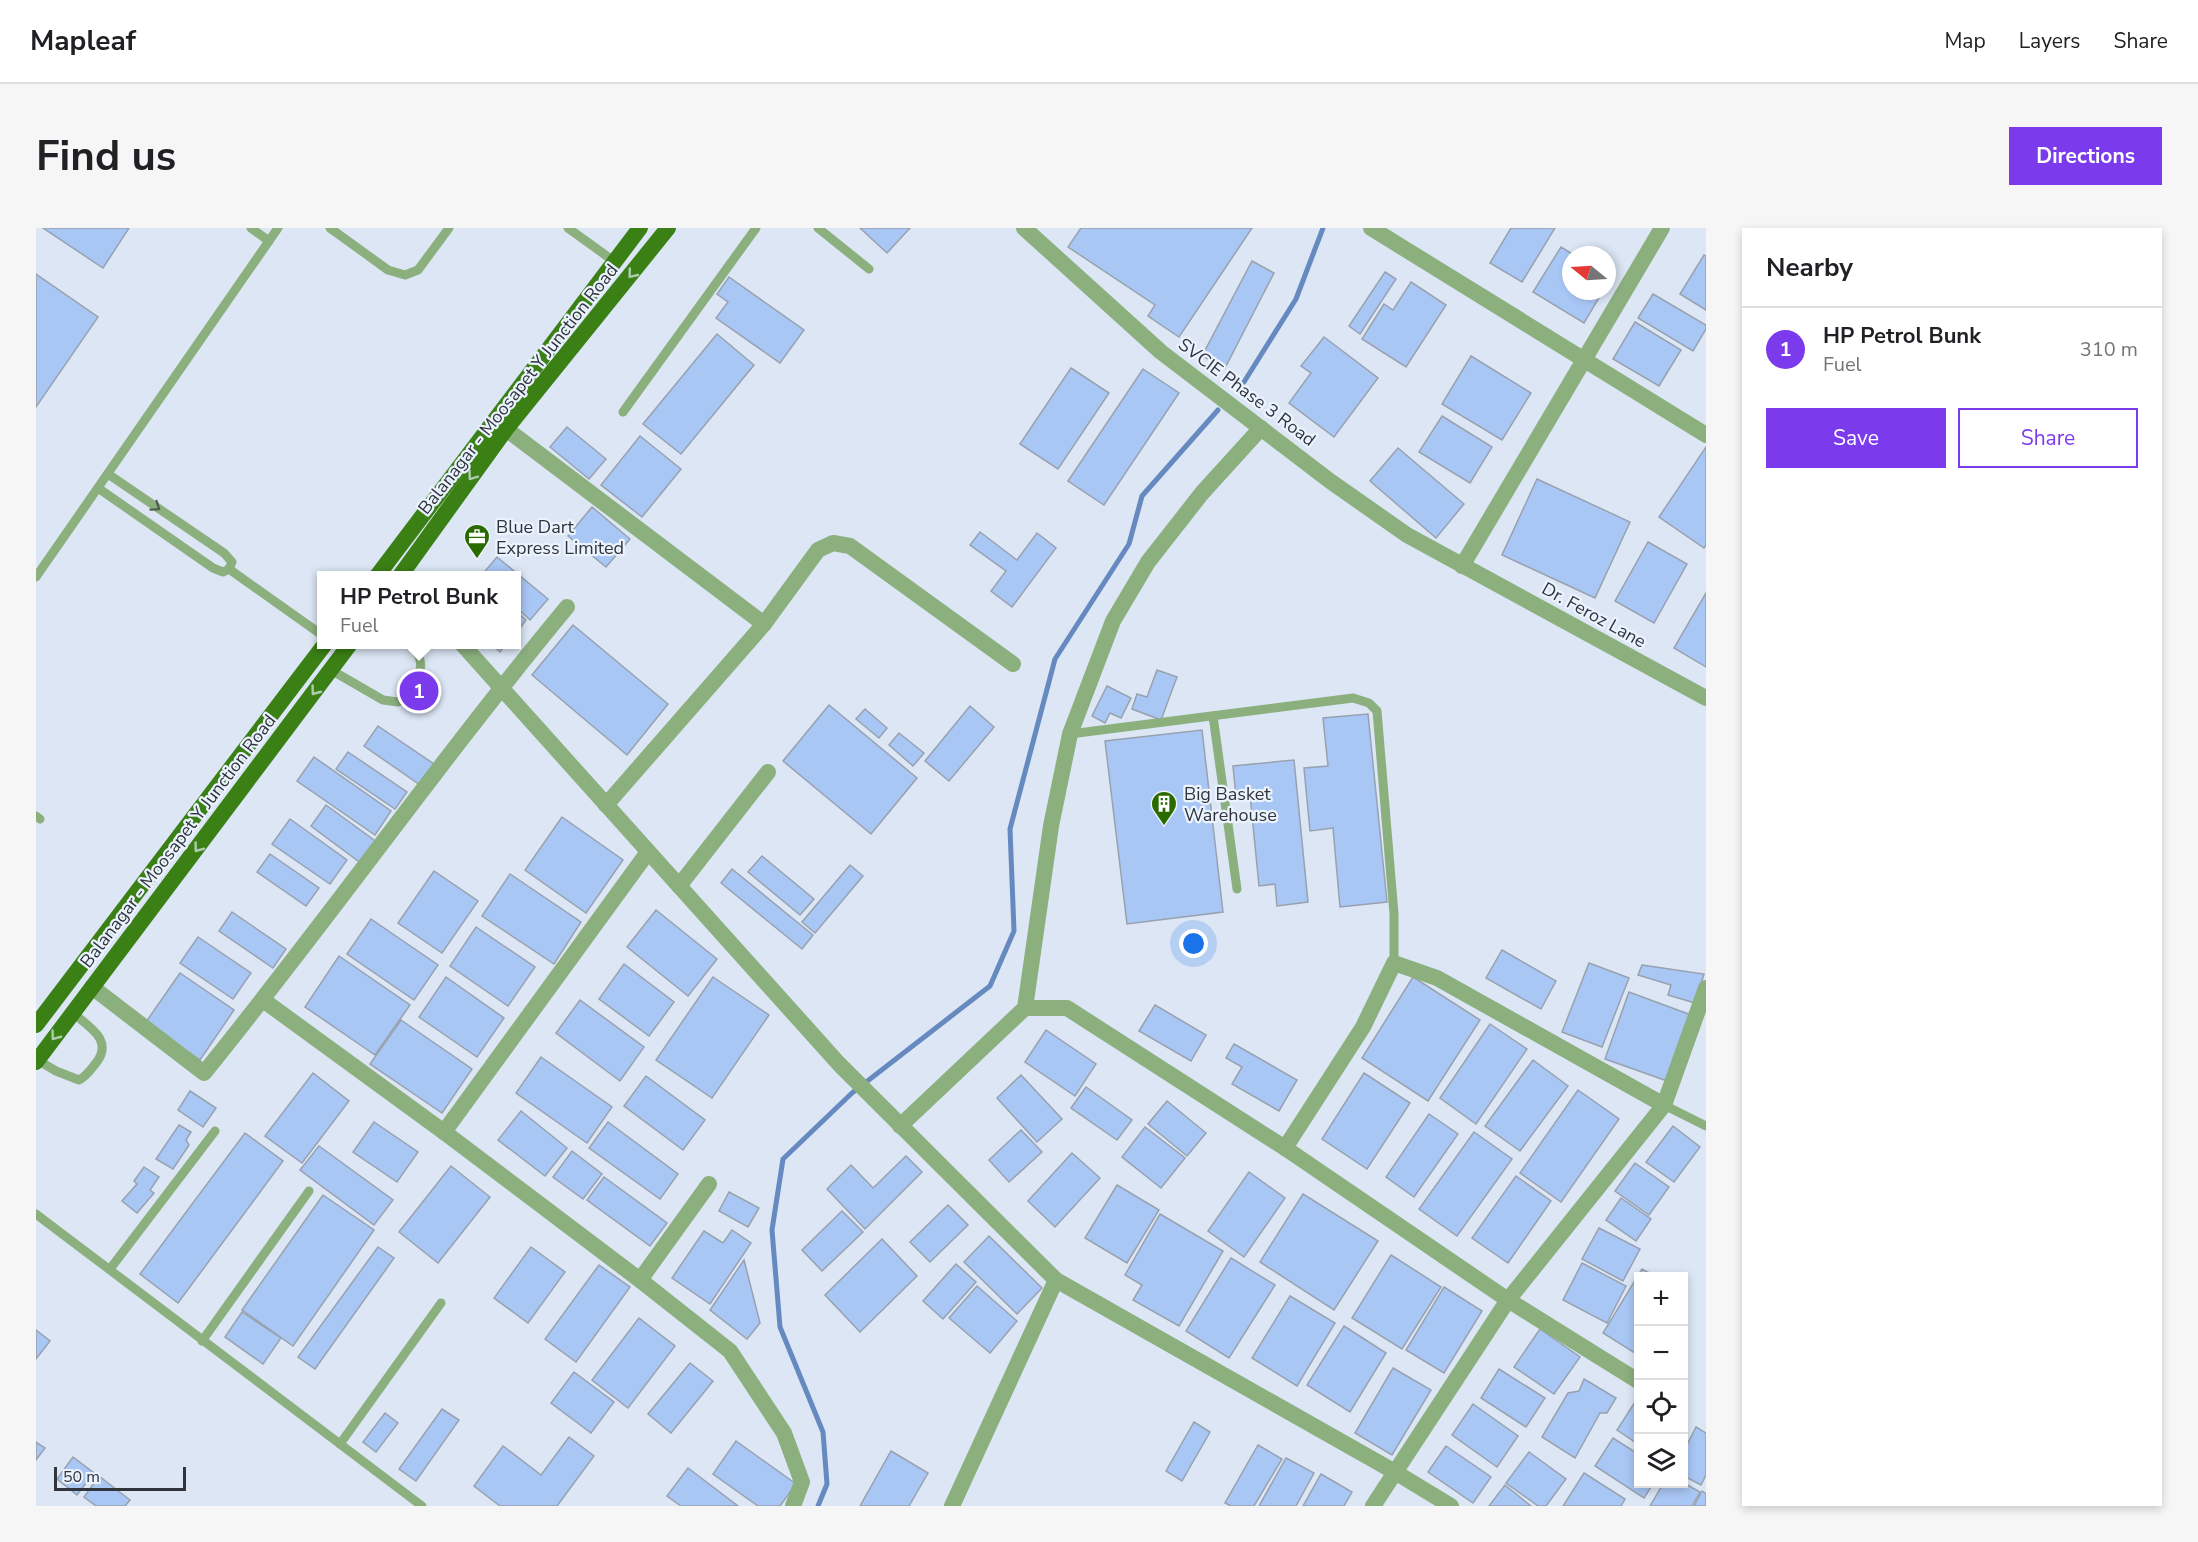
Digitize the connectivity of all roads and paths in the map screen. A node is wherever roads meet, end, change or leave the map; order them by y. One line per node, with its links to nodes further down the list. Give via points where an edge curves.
1 (250, 228): 13 (lane)
2 (278, 228): 13 (lane)
3 (330, 228): 4 (lane, via 388,270 405,276 418,270)
4 (449, 228)
5 (568, 228): 14 (lane)
6 (668, 228): 19 (main road, Balanagar - Moosapet Y Junction Road, one-way to 19)
7 (756, 228): 17 (lane)
8 (818, 228): 15 (lane)
9 (1024, 228): 18 (street, SVCIE Phase 3 Road, via 1161,352)
10 (1371, 228): 16 (street)
11 (1662, 228): 16 (street)
12 (633, 231): 14 (main road)
13 (269, 241): 21 (lane)
14 (615, 262): 25 (main road)
15 (869, 269)
16 (1583, 359): 20 (street); 23 (street)
17 (623, 412)
18 (1261, 428): 23 (street, SVCIE Phase 3 Road, via 1407,535); 40 (street, via 1202,493 1148,562 1113,621)
19 (506, 429): 26 (main road, Balanagar - Moosapet Y Junction Road, one-way to 26); 29 (street)
20 (1706, 435)
21 (108, 474): 22 (lane); 24 (lane, one-way to 24, via 224,553 232,562)
22 (98, 488): 24 (lane, via 213,568 223,572); 27 (lane)
23 (1462, 566): 38 (street, Dr. Feroz Lane)
24 (229, 569): 30 (lane)
25 (381, 571)
26 (404, 571)
27 (36, 577)
28 (567, 607): 37 (street)
29 (764, 624): 35 (street, via 818,550 833,543 850,546); 42 (street)
30 (317, 632)
31 (322, 649): 52 (main road)
32 (347, 649): 36 (main road, Balanagar - Moosapet Y Junction Road)
33 (413, 649): 36 (lane, via 421,662 419,674 406,697 398,702 383,700)
34 (466, 649): 37 (street)
35 (1013, 664)
36 (331, 670): 47 (main road, Balanagar - Moosapet Y Junction Road, one-way to 47)
37 (501, 687): 42 (street); 49 (street)
38 (1706, 698)
39 (1213, 716): 40 (lane); 45 (lane); 46 (lane, via 1353,698 1369,703 1377,711 1394,914)
40 (1070, 734): 50 (street, via 1051,825)
41 (768, 772): 44 (street)
42 (606, 805): 43 (street)
43 (648, 852): 44 (street); 58 (street)
44 (679, 886): 55 (street)
45 (1237, 889)
46 (1394, 963): 54 (street, via 1437,978); 59 (street, via 1363,1027)
47 (92, 987): 49 (street, via 204,1073); 51 (main road, Balanagar - Moosapet Y Junction Road)
48 (1706, 988): 54 (street)
49 (263, 1000): 58 (street)
50 (1025, 1008): 55 (street); 59 (street, via 1067,1008)
51 (73, 1013): 53 (main road, Balanagar - Moosapet Y Junction Road, one-way to 53); 53 (lane, via 102,1039 101,1056 79,1080)
52 (36, 1025)
53 (37, 1061)
54 (1664, 1105): 56 (lane); 66 (street)
55 (900, 1126): 65 (street)
56 (1706, 1126)
57 (215, 1131): 63 (lane)
58 (444, 1132): 64 (street)
59 (1285, 1148): 66 (street)
60 (709, 1184): 64 (street)
61 (309, 1191): 68 (lane)
62 (36, 1214): 63 (lane)
63 (110, 1269): 68 (lane)
64 (640, 1280): 73 (street, via 730,1352 784,1433 802,1482)
65 (1056, 1280): 71 (street); 74 (street)
66 (1509, 1300): 69 (street); 71 (street)
67 (441, 1303): 70 (lane)
68 (202, 1341): 70 (lane)
69 (1636, 1380)
70 (340, 1444): 72 (lane)
71 (1395, 1472): 75 (street); 76 (street)
72 (422, 1506)
73 (793, 1506)
74 (952, 1506)
75 (1373, 1506)
76 (1451, 1506)

